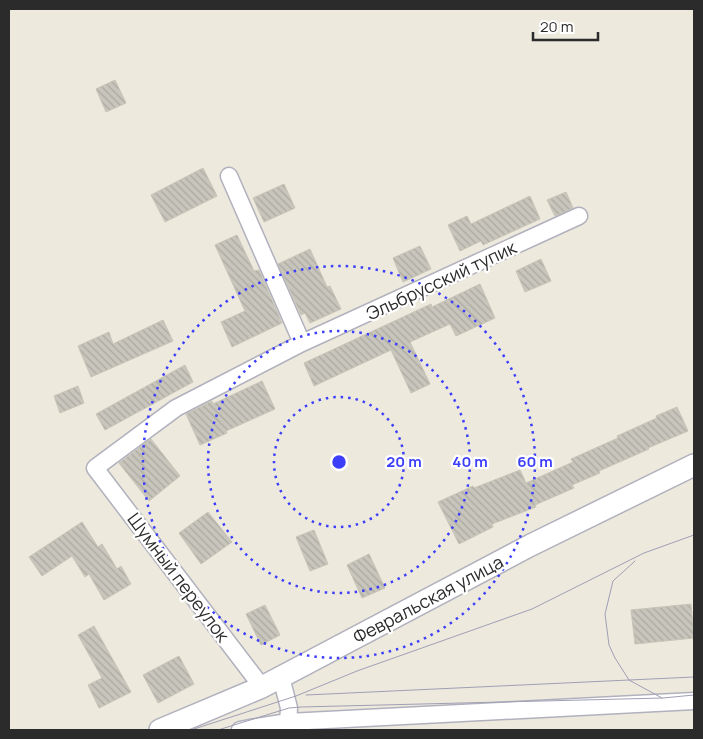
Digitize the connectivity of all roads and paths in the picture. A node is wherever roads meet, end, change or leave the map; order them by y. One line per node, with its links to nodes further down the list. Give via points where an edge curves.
1 (229, 176): 3 (street)
2 (579, 216): 3 (street, Эльбрусский тупик)
3 (302, 343): 5 (street, Эльбрусский тупик, via 176,408)
4 (694, 465): 6 (street, Февральская улица, via 531,545)
5 (95, 468): 7 (street, Шумный переулок)
6 (281, 677): 7 (street, Февральская улица); 9 (street, via 289,708)
7 (262, 687): 10 (street, Февральская улица)
8 (694, 701): 9 (street)
9 (288, 722): 11 (street)
10 (160, 730)
11 (240, 730)

